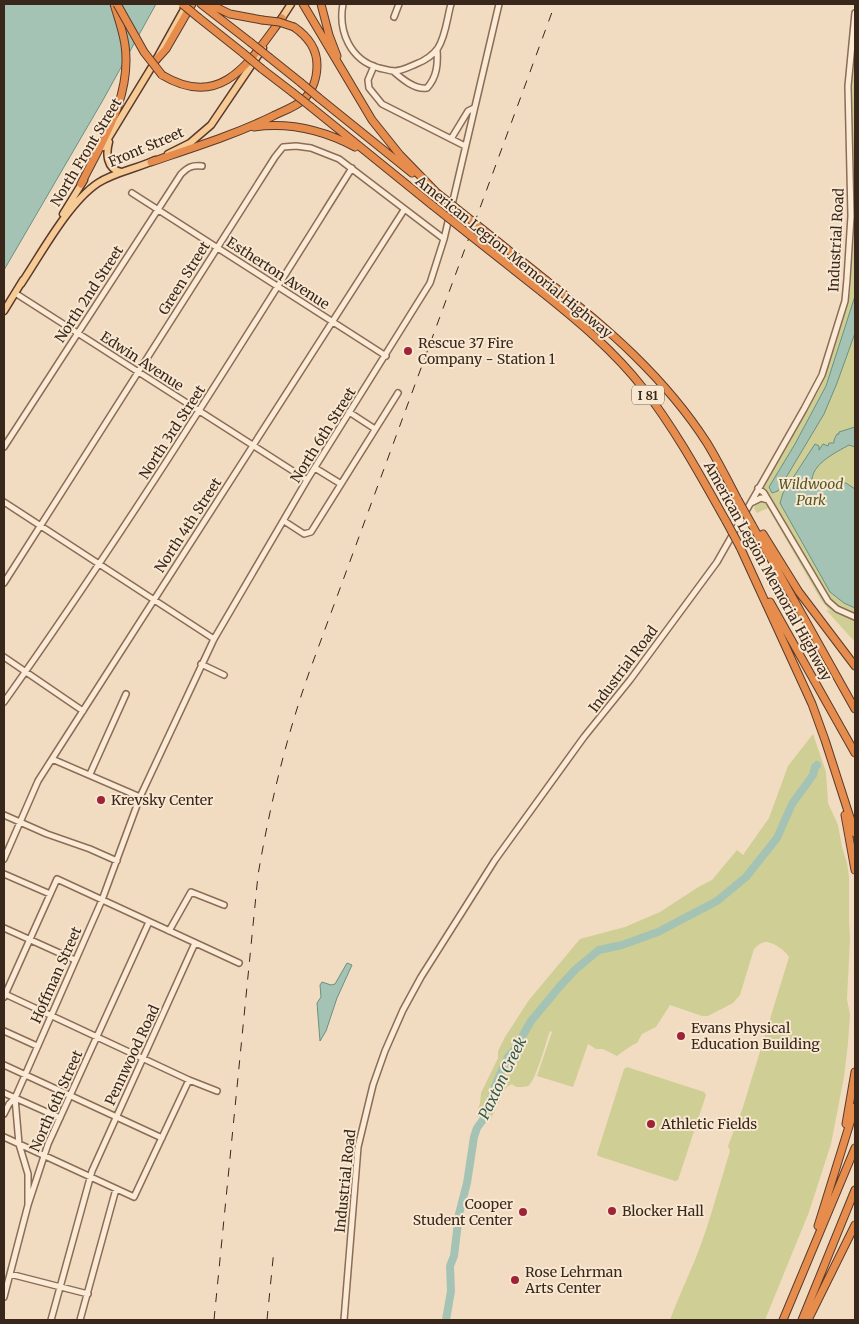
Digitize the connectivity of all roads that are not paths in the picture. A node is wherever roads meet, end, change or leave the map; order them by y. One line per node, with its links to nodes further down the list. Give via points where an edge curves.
1 (115, 4): 15 (highway, bridge, via 162,75 196,88 210,88 228,80 248,64); 31 (highway, via 125,46 123,90 114,117)
2 (182, 4): 27 (highway, American Legion Memorial Highway / I 81, bridge)
3 (187, 4): 17 (main road, North Front Street)
4 (192, 4): 17 (highway)
5 (291, 4): 15 (main road, Front Street)
6 (321, 4): 20 (highway, via 329,35)
7 (343, 4): 18 (street, via 341,18 350,45)
8 (398, 4): 14 (street)
9 (451, 4): 16 (street)
10 (499, 4): 21 (street, North 6th Street)
11 (205, 5): 22 (highway, bridge, via 294,28 307,38 316,54 316,78 308,94 297,104); 32 (highway, American Legion Memorial Highway / I 81, bridge)
12 (304, 7): 20 (highway)
13 (855, 13): 55 (street, Industrial Road, via 848,86 851,228 845,301 817,386)
14 (394, 17)
15 (282, 18): 26 (main road, Front Street, via 212,126 190,142)
16 (437, 50): 19 (street, via 423,61); 19 (street, via 434,79 427,88 419,88)
17 (156, 60): 23 (main road, North Front Street)
18 (374, 66): 19 (street); 24 (street, via 368,80 382,104)
19 (393, 71)
20 (348, 81): 32 (highway, via 386,138)
21 (474, 108): 24 (street, via 468,111); 25 (street, North 6th Street)
22 (242, 130): 26 (highway); 27 (highway, via 284,125 313,130 342,140)
23 (112, 133): 30 (main road, via 108,160 114,170); 31 (main road, North Front Street)
24 (451, 139): 25 (street)
25 (465, 146): 36 (street, North 6th Street)
26 (151, 162): 30 (main road, Front Street)
27 (380, 164): 62 (highway, American Legion Memorial Highway / I 81, bridge, via 600,341 642,386 677,436)
28 (202, 166): 34 (street, North 2nd Street, via 187,167)
29 (352, 168): 35 (street, Green Street); 37 (street, Green Street, via 311,148 284,147 274,157); 39 (street, North 3rd Street)
30 (122, 172): 38 (main road, Front Street, via 98,183 83,195)
31 (81, 184): 38 (main road, North Front Street)
32 (435, 192): 60 (highway, American Legion Memorial Highway / I 81, bridge, via 583,309 627,349 670,394 706,443)
33 (132, 193): 34 (street, Estherton Avenue)
34 (158, 209): 37 (street, Estherton Avenue); 43 (street, North 2nd Street)
35 (404, 210): 36 (street, Green Street); 42 (street, North 4th Street)
36 (444, 239): 44 (street, North 6th Street, via 430,283)
37 (217, 247): 39 (street, Estherton Avenue); 45 (street, Green Street)
38 (21, 284): 40 (main road, North Front Street)
39 (278, 286): 42 (street, Estherton Avenue); 47 (street, North 3rd Street)
40 (15, 293): 41 (main road, North Front Street); 43 (street, Edwin Avenue)
41 (4, 311)
42 (333, 322): 44 (street, Estherton Avenue); 50 (street, North 4th Street)
43 (77, 332): 45 (street, Edwin Avenue); 51 (street, North 2nd Street)
44 (386, 356): 48 (street, North 6th Street)
45 (138, 372): 47 (street, Edwin Avenue); 61 (street, Green Street)
46 (398, 393): 49 (street)
47 (199, 411): 50 (street, Edwin Avenue); 63 (street, North 3rd Street)
48 (349, 412): 49 (street); 52 (street, North 6th Street)
49 (375, 429): 54 (street)
50 (253, 445): 53 (street, Edwin Avenue); 65 (street, North 4th Street)
51 (4, 447)
52 (315, 468): 53 (street, North 6th Street); 54 (street)
53 (307, 480): 59 (street, North 6th Street)
54 (341, 484): 59 (street, via 309,534)
55 (758, 488): 57 (street); 58 (street, Industrial Road)
56 (4, 502): 61 (street)
57 (770, 502): 58 (street, via 761,498); 66 (street, via 828,602)
58 (750, 503): 135 (street, Industrial Road, via 717,562 584,737 496,860 400,1016 373,1085 358,1147)
59 (284, 520): 67 (street, North 6th Street)
60 (754, 523): 70 (highway, via 799,592); 75 (highway, American Legion Memorial Highway)
61 (40, 526): 63 (street); 64 (street, Green Street)
62 (740, 547): 77 (highway, American Legion Memorial Highway / I 81); 79 (highway, via 804,686)
63 (100, 564): 65 (street); 71 (street, North 3rd Street)
64 (4, 583)
65 (153, 600): 67 (street); 76 (street, North 4th Street)
66 (855, 617)
67 (214, 639): 69 (street, North 6th Street)
68 (4, 657): 71 (street)
69 (201, 664): 72 (street); 81 (street, North 6th Street)
70 (855, 666)
71 (26, 671): 74 (street, North 3rd Street); 76 (street)
72 (224, 675)
73 (126, 694): 80 (street)
74 (4, 702)
75 (855, 709)
76 (82, 711): 78 (street, North 4th Street)
77 (855, 753)
78 (52, 759): 80 (street); 83 (street, North 4th Street, via 38,781)
79 (834, 766): 84 (highway); 87 (highway)
80 (90, 774): 81 (street)
81 (140, 797): 86 (street, North 6th Street)
82 (4, 814): 83 (street)
83 (21, 822): 85 (street, North 4th Street); 86 (street)
84 (855, 833)
85 (4, 859)
86 (117, 862): 90 (street, Hoffman Street)
87 (855, 870)
88 (4, 874): 89 (street)
89 (50, 894): 90 (street, via 57,879); 95 (street)
90 (102, 900): 92 (street); 97 (street, Hoffman Street)
91 (224, 906): 94 (street, via 191,892)
92 (149, 922): 94 (street); 102 (street, North 6th Street)
93 (4, 928): 95 (street)
94 (169, 931): 96 (street)
95 (29, 940): 97 (street); 99 (street)
96 (195, 943): 98 (street); 104 (street, Pennwood Road)
97 (75, 960): 100 (street, Hoffman Street)
98 (240, 964)
99 (4, 996): 100 (street)
100 (51, 1016): 102 (street); 103 (street, Hoffman Street)
101 (4, 1031): 103 (street)
102 (97, 1037): 104 (street); 111 (street, North 6th Street)
103 (38, 1046): 107 (street, Hoffman Street)
104 (143, 1059): 108 (street); 115 (street, Pennwood Road)
105 (4, 1065): 107 (street)
106 (855, 1072): 121 (highway)
107 (24, 1074): 111 (street); 112 (street, Hoffman Street)
108 (189, 1080): 109 (street); 118 (street)
109 (217, 1091)
110 (4, 1093): 112 (street)
111 (70, 1095): 115 (street); 116 (street, North 6th Street)
112 (15, 1098): 114 (street, Hoffman Street); 116 (street); 119 (street, Hoffman Street)
113 (855, 1107): 121 (highway)
114 (4, 1114)
115 (116, 1117): 118 (street); 123 (street, Pennwood Road)
116 (60, 1118): 122 (street, North 6th Street)
117 (4, 1137): 119 (street)
118 (162, 1138): 124 (street, via 134,1197)
119 (19, 1144): 122 (street); 126 (street, Hoffman Street, via 28,1174)
120 (855, 1148): 128 (highway)
121 (840, 1153): 128 (highway)
122 (44, 1156): 123 (street); 126 (street, North 6th Street)
123 (90, 1177): 124 (street); 130 (street, Pennwood Road)
124 (116, 1189): 131 (street)
125 (855, 1190): 137 (highway)
126 (28, 1205): 129 (street, North 6th Street)
127 (855, 1225): 138 (highway)
128 (808, 1259): 136 (highway)
129 (10, 1274): 130 (street); 132 (street, North 6th Street)
130 (60, 1287): 131 (street); 133 (street, Pennwood Road)
131 (88, 1294): 134 (street)
132 (4, 1297)
133 (51, 1320)
134 (80, 1320)
135 (344, 1320)
136 (783, 1320)
137 (802, 1320)
138 (808, 1320)

